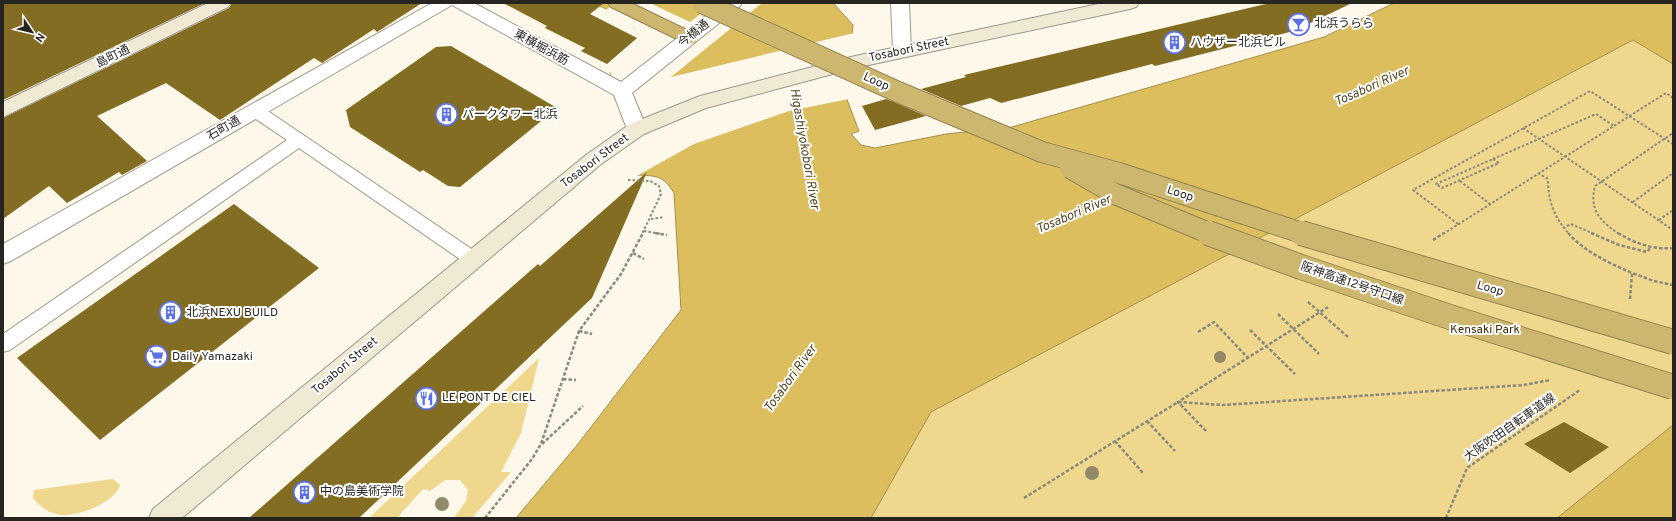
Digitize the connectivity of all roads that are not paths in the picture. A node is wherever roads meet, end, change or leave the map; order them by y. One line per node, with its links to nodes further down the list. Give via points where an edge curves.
1 (222, 3): 13 (main road, 島町通)
2 (445, 3): 14 (street, 石町通)
3 (460, 3): 12 (street, 東横堀浜筋)
4 (617, 3): 10 (highway)
5 (702, 3): 17 (highway, Loop, bridge, via 898,92)
6 (733, 3): 10 (street, 今橋通)
7 (900, 3): 11 (street)
8 (1130, 3): 9 (main road, Tosabori Street)
9 (1100, 6): 11 (main road, Tosabori Street)
10 (689, 38): 12 (street, 今橋通)
11 (902, 51): 15 (main road, Tosabori Street, via 700,104)
12 (618, 90): 15 (street)
13 (3, 110)
14 (256, 111): 16 (lane); 18 (street, 石町通)
15 (637, 129): 19 (main road, Tosabori Street, via 605,151)
16 (299, 140): 19 (lane); 21 (lane)
17 (1042, 152): 20 (highway, Loop, bridge, via 1119,173 1319,238); 22 (highway, 阪神高速12号守口線, bridge, via 1115,194 1216,236 1453,318)
18 (3, 255)
19 (473, 259): 23 (main road, Tosabori Street)
20 (1673, 342)
21 (3, 344)
22 (1673, 387)
23 (162, 518)

